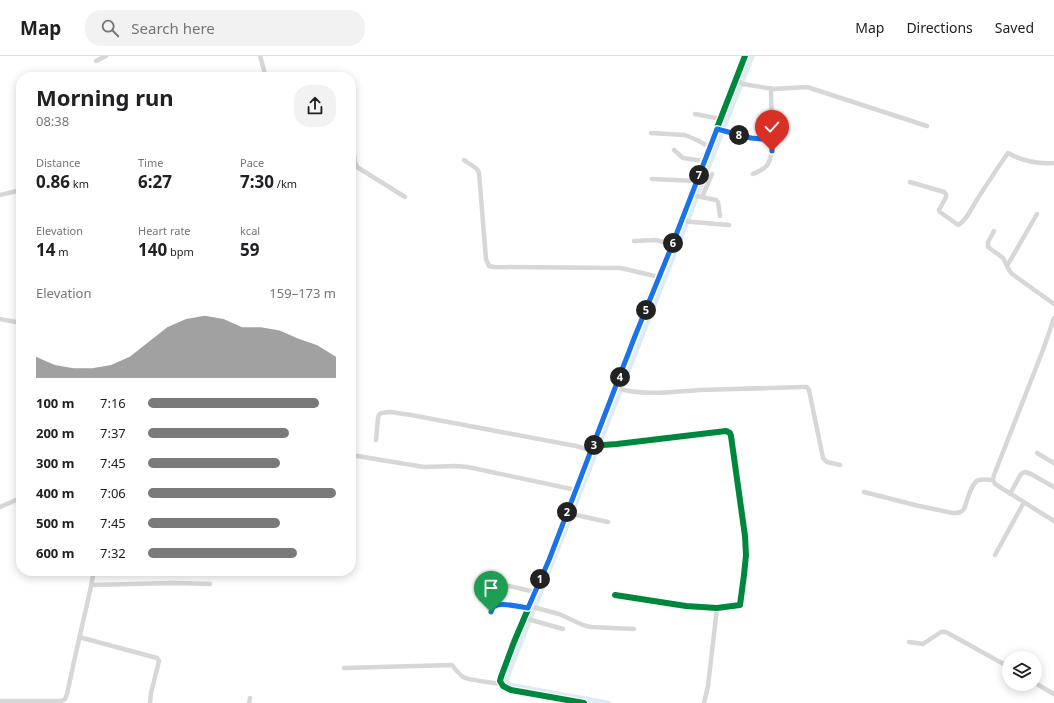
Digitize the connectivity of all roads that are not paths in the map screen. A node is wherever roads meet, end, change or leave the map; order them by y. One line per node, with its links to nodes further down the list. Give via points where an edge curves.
1 (106, 56): 4 (street)
2 (260, 56): 5 (street)
3 (745, 56): 6 (street)
4 (96, 62)
5 (265, 72)
6 (739, 82): 7 (street); 9 (street)
7 (771, 88): 10 (street, via 807,88); 13 (street)
8 (695, 114): 9 (street)
9 (721, 119): 11 (street)
10 (927, 126)
11 (721, 130): 13 (street, via 751,138); 14 (street)
12 (651, 133): 14 (street, via 685,135)
13 (772, 140): 21 (street, via 768,165 764,170)
14 (709, 147): 17 (street)
15 (674, 150): 17 (street, via 683,158)
16 (464, 160): 38 (street, via 479,173 486,259 489,266 624,268)
17 (704, 161): 23 (street)
18 (1054, 163): 24 (street, via 1036,163 1008,153 967,216 958,225 939,210 946,197 944,192)
19 (356, 164): 28 (street)
20 (712, 174): 29 (street)
21 (753, 174)
22 (652, 179): 23 (street)
23 (696, 181): 27 (street)
24 (910, 182)
25 (16, 191): 26 (street)
26 (0, 195)
27 (691, 195): 29 (street); 32 (street)
28 (405, 197)
29 (702, 197): 31 (street, via 712,198 718,202)
30 (1037, 214): 37 (street)
31 (720, 216)
32 (681, 221): 33 (street); 36 (street)
33 (729, 225)
34 (994, 231): 37 (street, via 988,247 1003,258)
35 (634, 241): 36 (street, via 656,240)
36 (672, 245): 38 (street)
37 (1008, 266): 39 (street, via 1012,274)
38 (659, 277): 43 (street, via 635,336)
39 (1054, 304)
40 (1054, 318): 51 (street)
41 (0, 319): 42 (street)
42 (16, 322)
43 (619, 389): 45 (street); 50 (street, via 658,393 807,387 823,458 827,462)
44 (376, 440): 46 (street, via 379,415 390,412 576,446)
45 (595, 444): 46 (street); 70 (street, via 617,444 726,431 730,433 746,555 740,605)
46 (591, 452): 53 (street)
47 (1037, 453): 49 (street)
48 (356, 456): 53 (street, via 424,467 468,467)
49 (1054, 463)
50 (840, 465)
51 (993, 480): 54 (street, via 975,482 964,509 958,513); 55 (street)
52 (1054, 487): 55 (street, via 1025,472 1021,474)
53 (576, 490): 59 (street)
54 (864, 492)
55 (1010, 494): 57 (street)
56 (16, 500): 58 (street)
57 (1024, 502): 60 (street); 62 (street)
58 (0, 507)
59 (568, 513): 61 (street); 67 (street)
60 (1054, 521)
61 (608, 522)
62 (995, 555)
63 (93, 576): 66 (street)
64 (492, 582): 67 (street)
65 (210, 584): 66 (street)
66 (92, 585): 75 (street)
67 (535, 592): 69 (street)
68 (615, 596): 70 (street)
69 (531, 608): 71 (street, via 500,605 492,608); 72 (street); 73 (street, via 560,614 592,627)
70 (717, 608): 85 (street)
71 (491, 612)
72 (524, 618): 74 (street); 79 (street, via 501,677)
73 (634, 628)
74 (563, 629)
75 (79, 637): 82 (street, via 65,699); 83 (street, via 159,659)
76 (909, 642): 77 (street, via 924,644 941,632 946,632)
77 (1002, 662)
78 (344, 668): 79 (street, via 452,665 463,677)
79 (501, 684): 84 (street, via 511,690)
80 (1042, 686): 81 (street)
81 (1054, 694)
82 (0, 701)
83 (150, 703)
84 (584, 703)
85 (704, 703)

